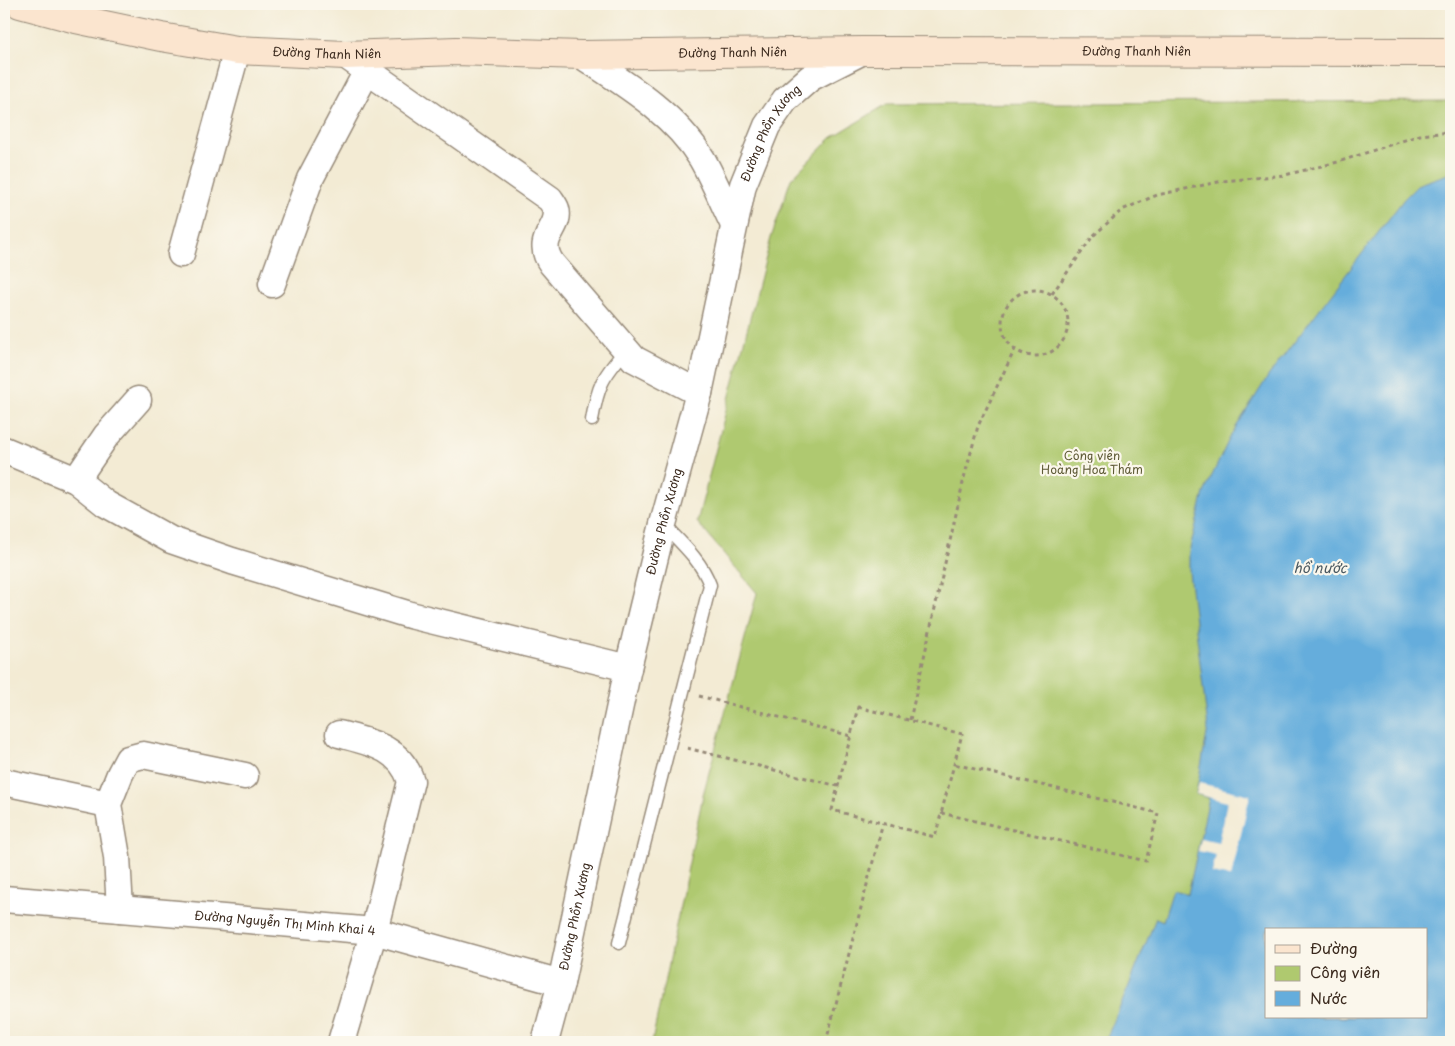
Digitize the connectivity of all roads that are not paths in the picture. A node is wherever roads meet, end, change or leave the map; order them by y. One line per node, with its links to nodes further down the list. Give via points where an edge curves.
1 (20, 4): 2 (street, Đường Thanh Niên, via 76,19)
2 (237, 50): 6 (street, Đường Thanh Niên); 8 (street)
3 (863, 52): 4 (street, Đường Thanh Niên); 5 (street, Đường Thanh Niên); 7 (street, Đường Phồn Xương, via 810,78 785,100 767,126 743,185)
4 (1451, 52)
5 (581, 55): 6 (street, Đường Thanh Niên, via 456,51); 7 (street, via 636,91 685,137 701,159)
6 (356, 63): 9 (street); 10 (street, via 550,199 557,216 545,244 545,255)
7 (734, 225): 11 (street, Đường Phồn Xương)
8 (181, 254)
9 (272, 284)
10 (625, 351): 11 (street, via 651,369); 13 (lane, via 601,383)
11 (699, 393): 16 (street, Đường Phồn Xương)
12 (138, 400): 15 (street, via 106,436)
13 (592, 420)
14 (4, 450): 15 (street)
15 (76, 480): 17 (street, via 106,504 171,540 232,561 410,615)
16 (663, 524): 17 (street, Đường Phồn Xương); 25 (lane, via 696,558 710,584)
17 (628, 668): 26 (street, Đường Phồn Xương)
18 (339, 734): 24 (street, via 374,743 392,753 407,768 411,781)
19 (245, 776): 21 (street, via 143,755 128,759)
20 (4, 782): 21 (street)
21 (108, 804): 23 (street, via 117,857)
22 (4, 899): 23 (street, Đường Nguyễn Thị Minh Khai 4)
23 (120, 909): 24 (street, Đường Nguyễn Thị Minh Khai 4)
24 (374, 931): 26 (street, Đường Nguyễn Thị Minh Khai 4); 27 (street)
25 (619, 943)
26 (561, 983): 28 (street, Đường Phồn Xương)
27 (341, 1042)
28 (545, 1042)

